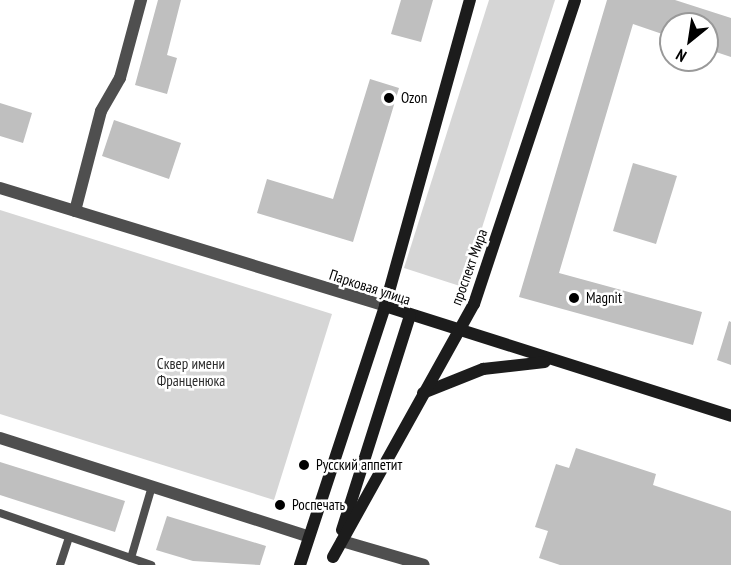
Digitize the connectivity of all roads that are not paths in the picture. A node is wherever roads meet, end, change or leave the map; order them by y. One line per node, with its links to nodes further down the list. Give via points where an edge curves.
1 (141, 0): 5 (street, via 120,78 101,111)
2 (470, 0): 6 (main road)
3 (574, 0): 8 (main road, проспект Мира, via 474,304)
4 (0, 188): 5 (street, Парковая улица)
5 (75, 211): 6 (street, Парковая улица)
6 (385, 306): 7 (main road, Парковая улица); 15 (main road)
7 (410, 315): 8 (main road, Парковая улица); 19 (main road, проспект Мира)
8 (458, 332): 9 (main road, Парковая улица); 10 (main road, проспект Мира)
9 (552, 362): 10 (main road, via 483,369); 11 (main road, Парковая улица)
10 (423, 393): 17 (main road, проспект Мира)
11 (731, 416)
12 (0, 438): 13 (street)
13 (152, 486): 15 (street); 18 (lane)
14 (0, 513): 16 (lane)
15 (308, 536): 22 (main road)
16 (69, 537): 18 (lane); 20 (lane)
17 (342, 541): 19 (main road, проспект Мира); 23 (street)
18 (131, 558): 21 (lane)
19 (332, 561)
20 (60, 565)
21 (151, 565)
22 (300, 565)
23 (424, 565)

